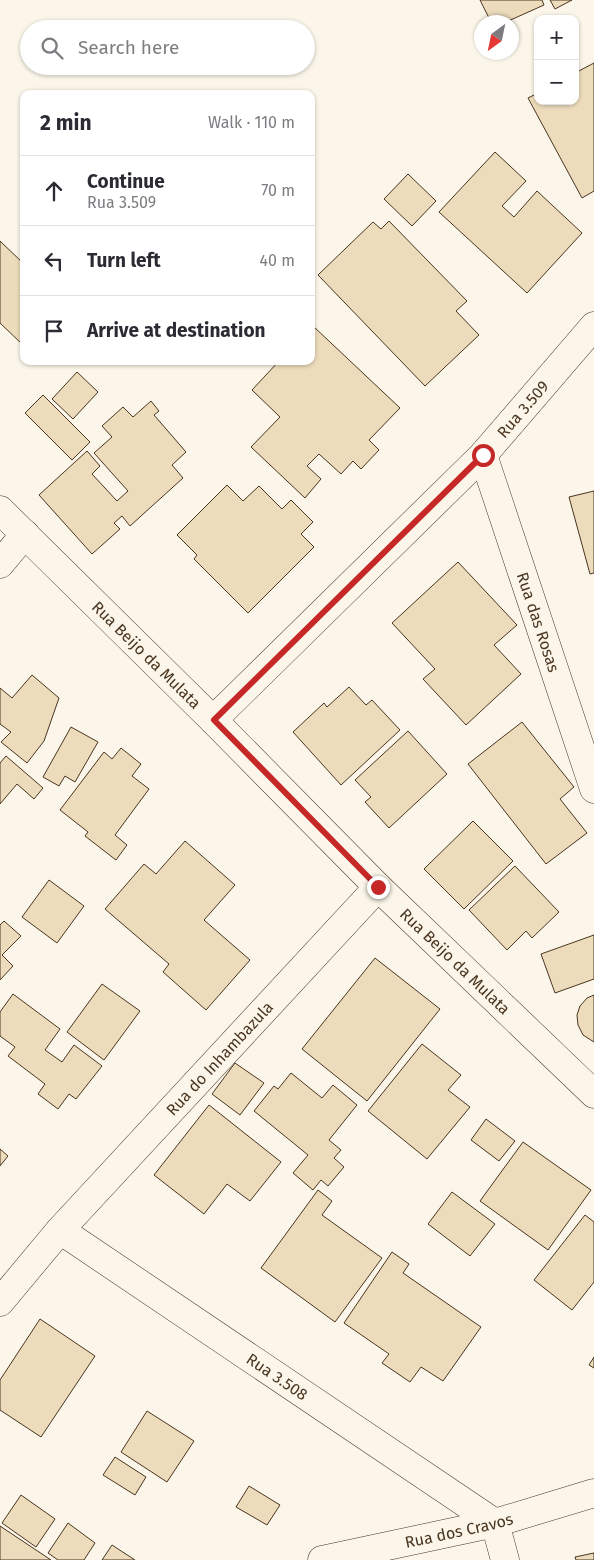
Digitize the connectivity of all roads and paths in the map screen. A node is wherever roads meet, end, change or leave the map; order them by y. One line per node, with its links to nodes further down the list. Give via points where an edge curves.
1 (594, 326): 2 (street, Rua 3.509)
2 (483, 455): 6 (street, Rua 3.509); 7 (street, Rua das Rosas)
3 (0, 510): 4 (street, Rua Beijo da Mulata)
4 (25, 534): 5 (street); 6 (street, Rua Beijo da Mulata)
5 (0, 564)
6 (214, 720): 8 (street, Rua Beijo da Mulata)
7 (594, 789)
8 (378, 887): 9 (street, Rua Beijo da Mulata); 10 (street, Rua do Inhambazula)
9 (594, 1094)
10 (60, 1230): 11 (street, Rua do Inhambazula); 13 (street, Rua 3.508)
11 (0, 1302)
12 (594, 1493): 13 (street, Rua dos Cravos)
13 (495, 1523): 14 (street, Rua dos Cravos); 15 (street)
14 (322, 1560)
15 (505, 1560)

